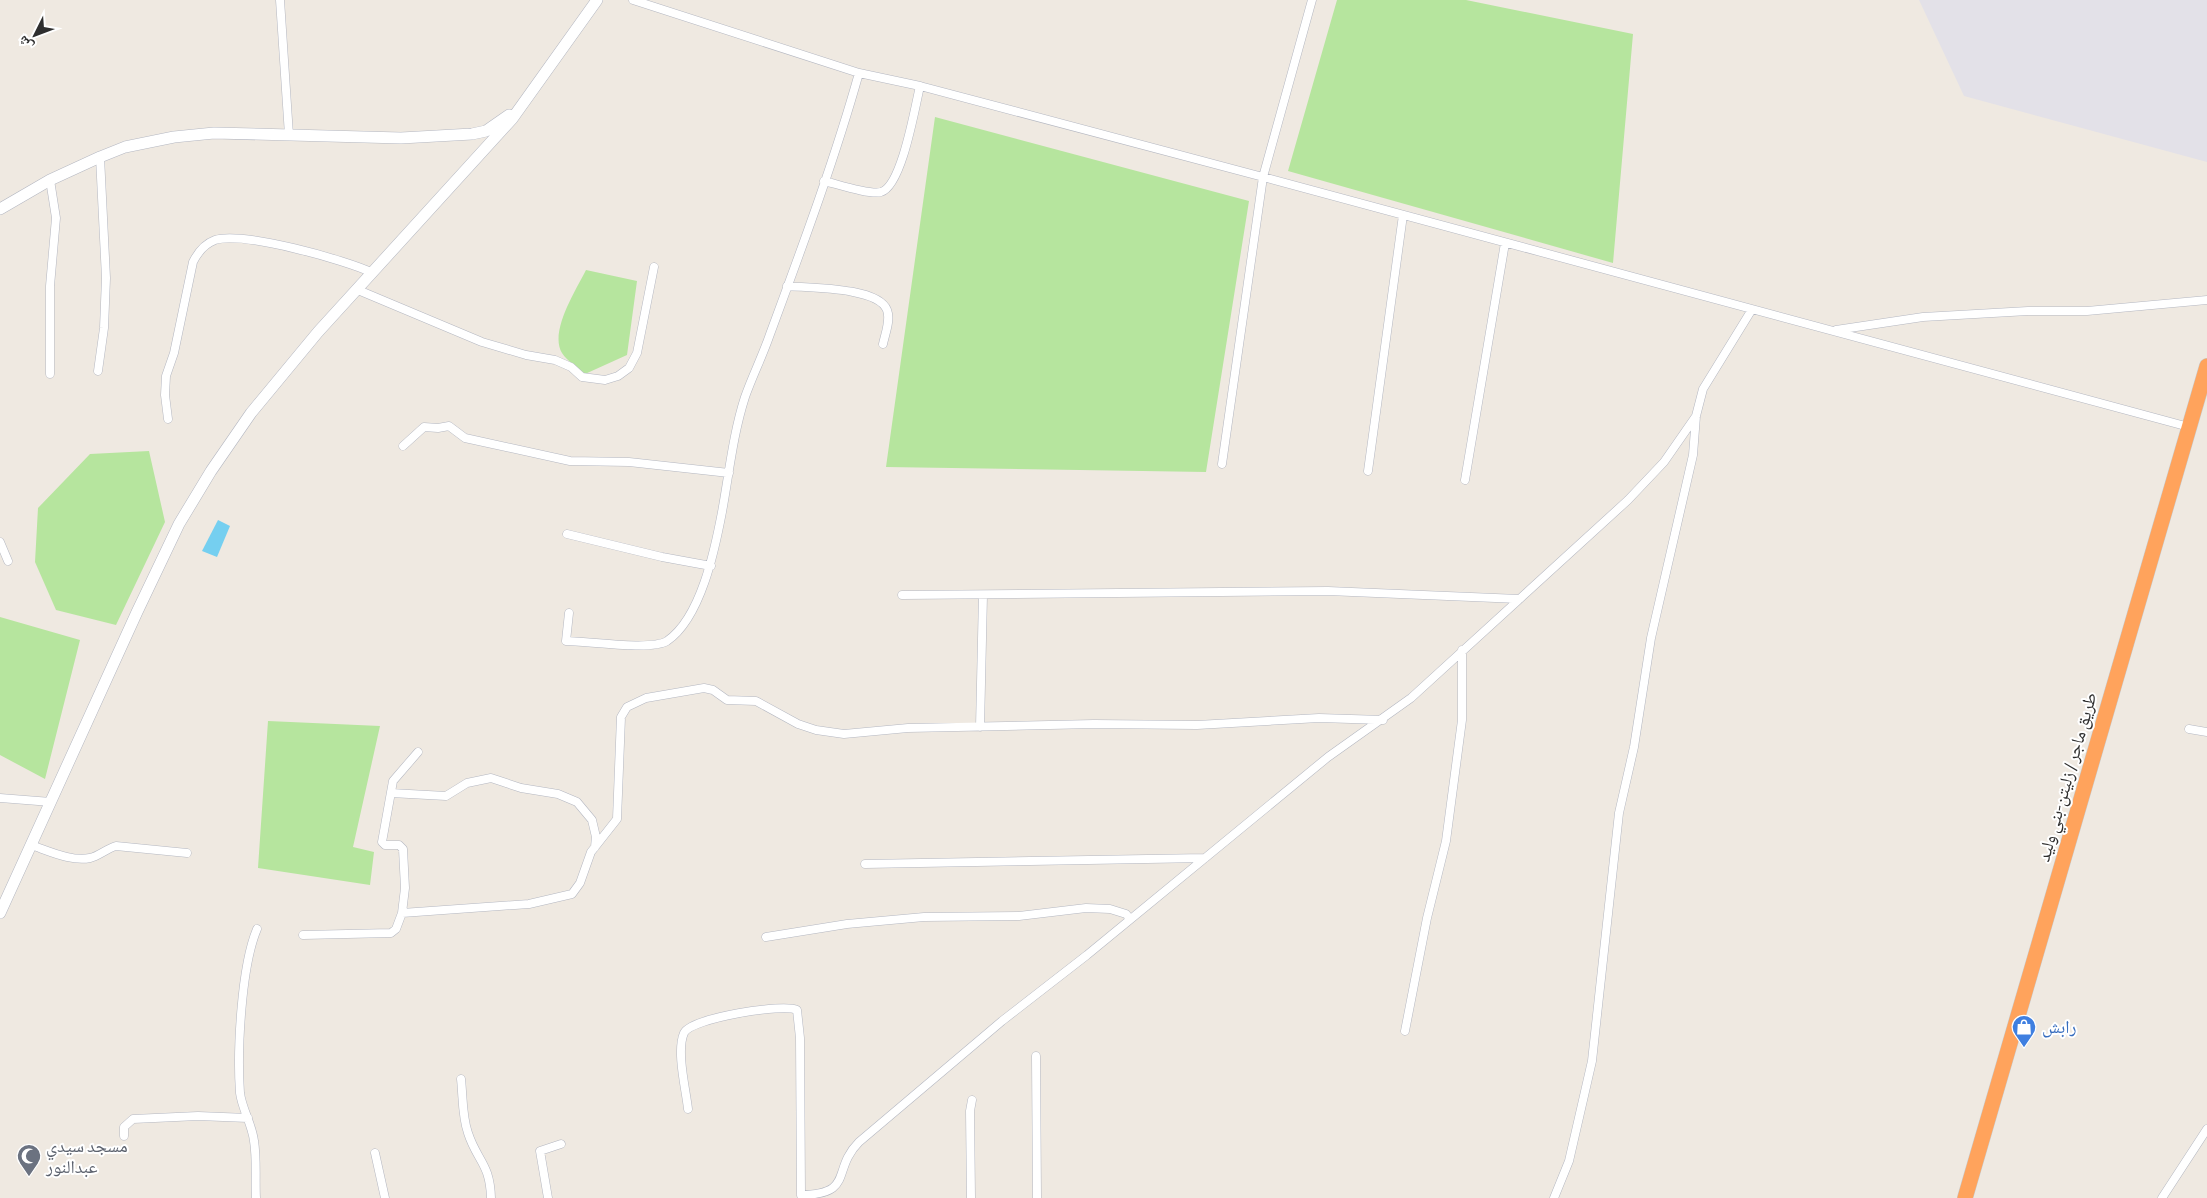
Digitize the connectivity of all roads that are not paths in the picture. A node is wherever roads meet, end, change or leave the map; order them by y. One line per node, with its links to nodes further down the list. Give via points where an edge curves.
1 (280, 0): 8 (street)
2 (596, 0): 7 (street)
3 (633, 0): 5 (street)
4 (1312, 0): 10 (street)
5 (859, 73): 6 (street); 12 (street)
6 (920, 86): 10 (street); 12 (street, via 901,162 888,188 880,192)
7 (519, 108): 8 (street, via 482,133 402,138); 17 (street)
8 (290, 135): 9 (street, via 194,134 139,144)
9 (100, 157): 11 (street); 25 (street, via 106,278)
10 (1263, 177): 14 (street); 31 (street)
11 (50, 180): 13 (street); 26 (street, via 56,218 50,286)
12 (824, 181): 18 (street)
13 (0, 209)
14 (1403, 215): 15 (street); 32 (street)
15 (1505, 243): 21 (street); 34 (street)
16 (654, 267): 19 (street, via 636,353 629,368 604,380 582,377 556,360 474,340)
17 (373, 273): 19 (street); 28 (street, via 353,264 267,243 231,238 215,240 201,248 194,261 166,376)
18 (787, 286): 23 (street, via 860,293 880,300 888,316); 33 (street, via 745,396)
19 (358, 290): 51 (street, via 318,332 251,413 195,495 137,612)
20 (2207, 300): 22 (street, via 2087,311 1923,317)
21 (1751, 310): 22 (street); 27 (street, via 1703,389)
22 (1831, 331): 29 (street)
23 (883, 344)
24 (2207, 366): 29 (highway, طريق ماجر / زليتن-بني وليد)
25 (98, 371)
26 (50, 374)
27 (1696, 416): 41 (street, via 1664,462 1628,500); 80 (street, via 1692,455 1651,638 1620,813 1592,1061 1569,1161)
28 (168, 419)
29 (2189, 427): 81 (highway, طريق ماجر / زليتن-بني وليد)
30 (403, 446): 33 (street, via 424,427 449,426 460,437 484,444 570,461 629,462)
31 (1222, 464)
32 (1368, 471)
33 (728, 473): 38 (street)
34 (1466, 480)
35 (566, 534): 38 (street)
36 (0, 542): 37 (street)
37 (8, 561)
38 (711, 566): 42 (street, via 689,616 673,636 658,644 566,641)
39 (983, 595): 40 (street); 41 (street, via 1328,591); 45 (street)
40 (902, 596)
41 (1519, 599): 43 (street)
42 (569, 614)
43 (1462, 650): 44 (street); 63 (street, via 1462,720 1446,841)
44 (1383, 720): 45 (street, via 1319,718 1197,725); 55 (street, via 1328,757)
45 (980, 727): 53 (street, via 908,728 844,734 816,730 798,724 756,700 727,700 704,688 646,698 627,707 621,717 617,818)
46 (2190, 729): 47 (street)
47 (2207, 732)
48 (418, 752): 49 (street, via 395,778)
49 (390, 793): 53 (street, via 446,796 467,783 491,778 521,788 558,794 577,802 592,820); 58 (street, via 382,842 403,848 405,888)
50 (0, 798): 51 (street)
51 (51, 802): 52 (street)
52 (31, 846): 54 (street, via 80,859 93,857 116,846); 57 (street)
53 (595, 847): 58 (street, via 577,889 568,897 529,904)
54 (187, 853)
55 (1205, 858): 56 (street); 59 (street)
56 (865, 864)
57 (0, 913)
58 (402, 913): 61 (street, via 391,933)
59 (1130, 919): 62 (street, via 1126,914 1110,909 1086,908 1019,916 924,917 847,924); 73 (street, via 1002,1020 858,1142 846,1158 841,1179 833,1189)
60 (257, 930): 68 (street, via 249,956 241,1020 240,1094)
61 (303, 935)
62 (766, 937)
63 (1405, 1031)
64 (1036, 1056): 79 (street)
65 (461, 1079): 76 (street, via 468,1136 488,1173)
66 (972, 1100): 78 (street)
67 (688, 1109): 73 (street, via 682,1061 686,1030 723,1015 784,1008 797,1010)
68 (248, 1118): 70 (street, via 133,1118 124,1127); 74 (street, via 254,1142)
69 (2207, 1128): 82 (street)
70 (124, 1136)
71 (561, 1144): 77 (street, via 540,1151)
72 (375, 1153): 75 (street)
73 (802, 1197)
74 (256, 1198)
75 (385, 1198)
76 (491, 1198)
77 (548, 1198)
78 (971, 1198)
79 (1037, 1198)
80 (1554, 1198)
81 (1965, 1198)
82 (2162, 1198)

